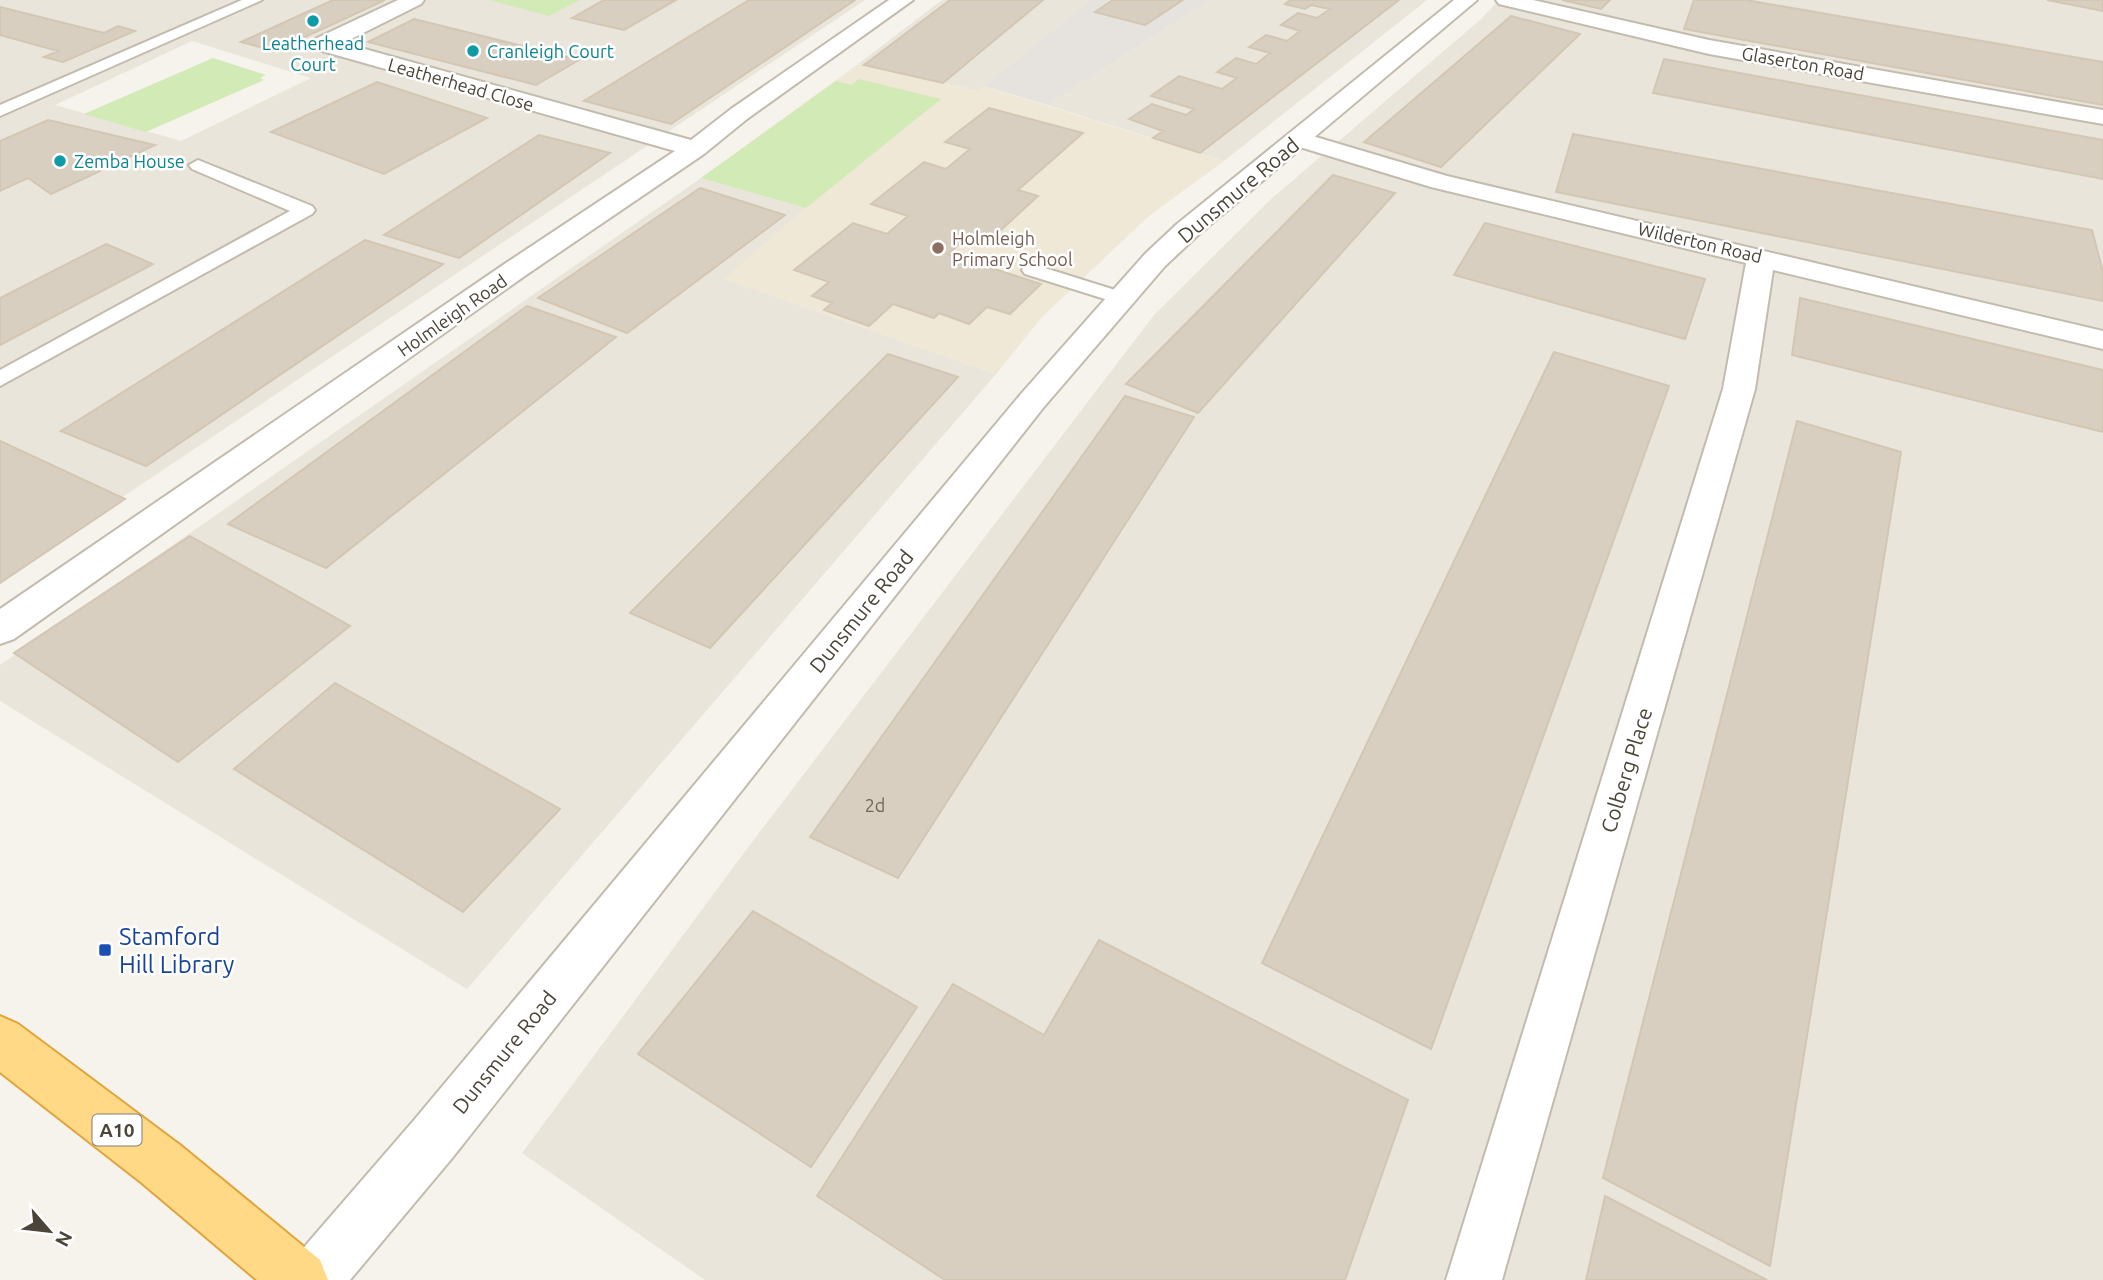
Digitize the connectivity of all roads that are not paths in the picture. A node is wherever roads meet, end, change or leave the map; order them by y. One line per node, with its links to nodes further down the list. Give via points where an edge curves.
1 (255, 0): 6 (lane)
2 (414, 0): 9 (street, Leatherhead Close, via 323,44)
3 (903, 0): 9 (street, Holmleigh Road)
4 (1466, 0): 8 (street, Dunsmure Road)
5 (1506, 0): 7 (street, Glaserton Road, via 1709,47)
6 (0, 111)
7 (2103, 117)
8 (1299, 139): 11 (street, Wilderton Road, via 1440,182); 13 (street, Dunsmure Road, via 1187,230)
9 (695, 149): 16 (street, Holmleigh Road)
10 (198, 165): 15 (lane, via 305,210)
11 (1761, 257): 14 (street, Wilderton Road); 20 (street, Colberg Place, via 1739,389)
12 (1032, 270): 13 (lane)
13 (1121, 298): 19 (street, Dunsmure Road)
14 (2103, 340)
15 (0, 379)
16 (0, 629)
17 (0, 1041): 18 (highway, A10, via 161,1164)
18 (300, 1280)
19 (313, 1280)
20 (1474, 1280)

